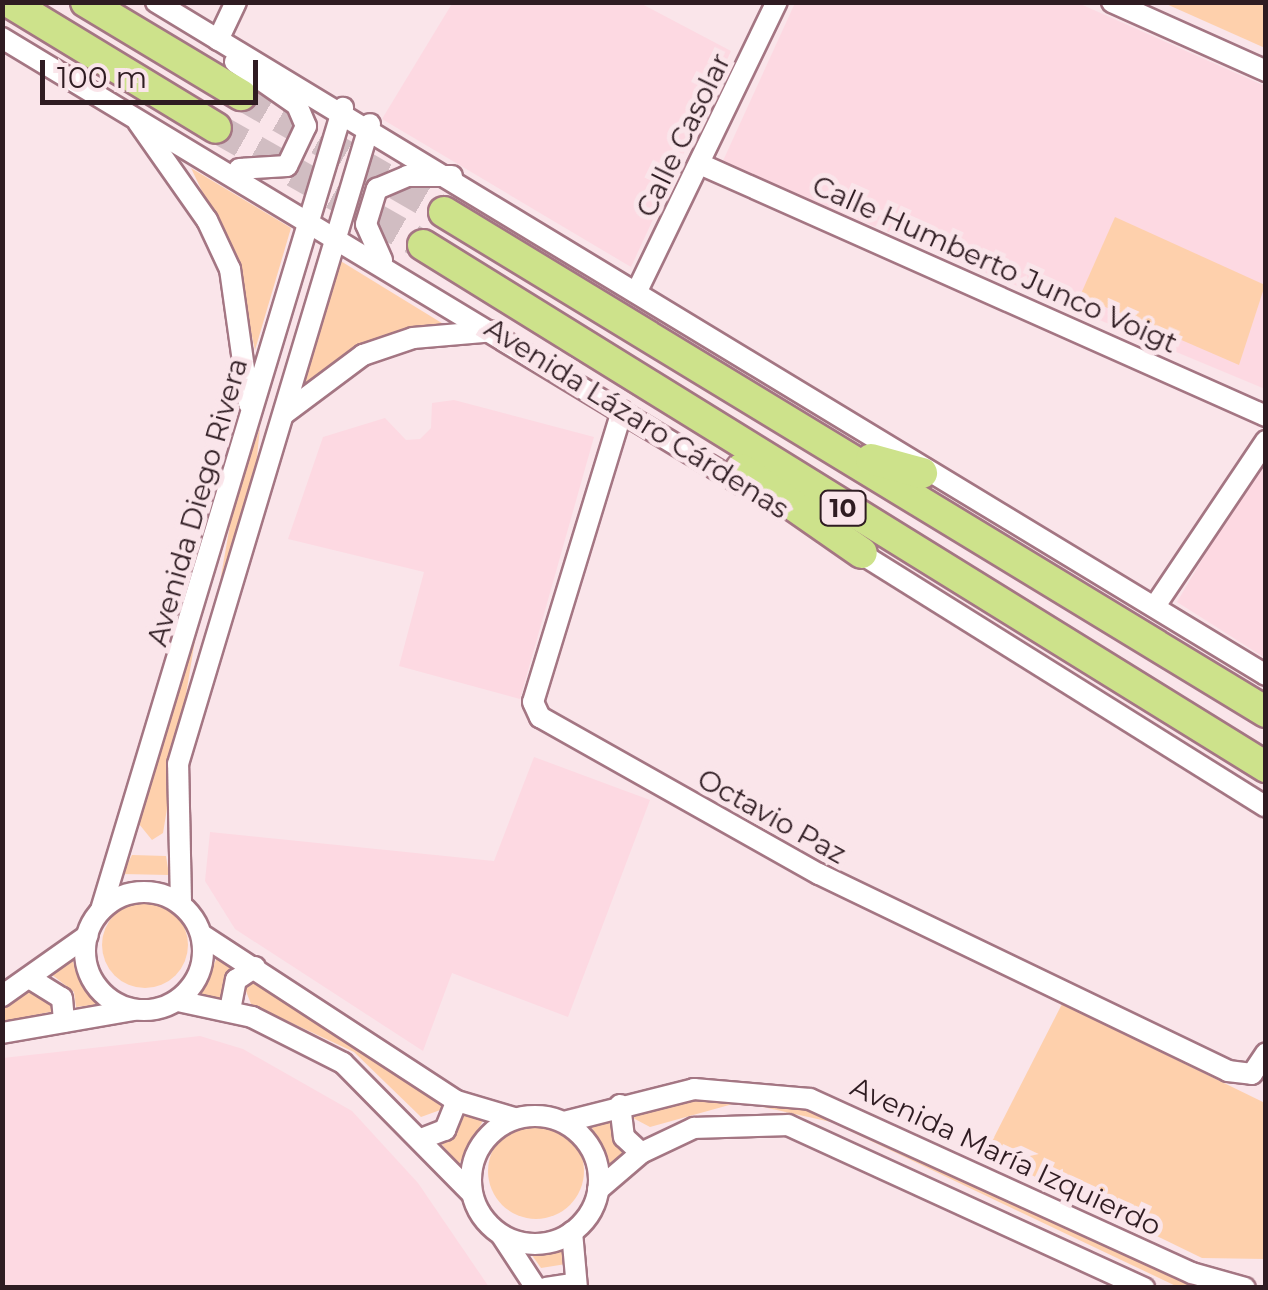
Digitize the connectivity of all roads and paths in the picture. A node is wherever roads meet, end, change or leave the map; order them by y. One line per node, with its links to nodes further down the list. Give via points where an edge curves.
1 (86, 2): 10 (highway)
2 (100, 2): 10 (highway)
3 (156, 2): 9 (street)
4 (236, 2): 9 (street)
5 (777, 2): 18 (street, Calle Casolar)
6 (1112, 2): 11 (street)
7 (8, 4): 16 (highway)
8 (2, 38): 14 (street, Avenida Lázaro Cárdenas)
9 (218, 40): 13 (street); 19 (street, via 297,105 306,126 297,158 276,172)
10 (182, 62): 12 (highway)
11 (1266, 71)
12 (241, 95)
13 (343, 108): 15 (street); 23 (street, Avenida Diego Rivera)
14 (127, 109): 19 (street, Avenida Lázaro Cárdenas); 34 (street, via 176,170 230,270)
15 (370, 124): 17 (street); 21 (street, Avenida Diego Rivera)
16 (216, 128)
17 (388, 136): 20 (street); 21 (street)
18 (700, 164): 27 (street, Calle Casolar); 33 (street, Calle Humberto Junco Voigt)
19 (222, 166): 23 (street, Avenida Lázaro Cárdenas)
20 (454, 176): 26 (street, via 407,176 377,189 366,224); 27 (street)
21 (348, 198): 24 (street, Avenida Diego Rivera)
22 (444, 212): 31 (highway, 10)
23 (309, 218): 24 (street, Avenida Lázaro Cárdenas); 34 (street, Avenida Diego Rivera)
24 (338, 232): 26 (street, Avenida Lázaro Cárdenas); 32 (street, Avenida Diego Rivera)
25 (424, 245): 29 (highway, Avenida Lázaro Cárdenas / 10)
26 (382, 260): 28 (street, Avenida Lázaro Cárdenas)
27 (637, 290): 36 (street)
28 (495, 331): 30 (street, Avenida Lázaro Cárdenas); 32 (street, via 413,338 363,355)
29 (674, 405): 37 (highway, via 710,446); 41 (highway, Avenida Lázaro Cárdenas / 10)
30 (622, 411): 37 (street, Avenida Lázaro Cárdenas); 55 (street, Octavio Paz, via 533,702 540,717 819,874 1228,1070 1252,1074)
31 (769, 411): 36 (highway); 40 (highway, 10)
32 (283, 415): 43 (street, Avenida Diego Rivera, via 178,764)
33 (1266, 416)
34 (250, 419): 44 (street, Avenida Diego Rivera)
35 (1266, 441): 38 (street)
36 (922, 473): 38 (street)
37 (862, 553): 42 (street, Avenida Lázaro Cárdenas)
38 (1156, 606): 39 (street)
39 (1266, 675)
40 (1266, 712)
41 (1266, 767)
42 (1266, 807)
43 (181, 903): 44 (street, via 144,892); 46 (street)
44 (101, 910): 45 (street)
45 (88, 935): 48 (street); 51 (street, via 99,988)
46 (202, 935): 47 (street); 50 (street, via 199,970)
47 (255, 968): 52 (street, via 236,980); 56 (street)
48 (31, 979): 49 (street); 53 (street, via 62,998)
49 (2, 996)
50 (178, 1001): 51 (street); 52 (street)
51 (136, 1010): 53 (street)
52 (230, 1010): 60 (street, via 343,1063)
53 (64, 1022): 54 (street)
54 (2, 1033)
55 (1266, 1053)
56 (457, 1101): 58 (street); 60 (street, via 446,1130)
57 (620, 1105): 59 (street, Avenida María Izquierdo); 61 (street, via 624,1138); 67 (street, Avenida María Izquierdo, via 734,1088 832,1105)
58 (514, 1118): 59 (street); 63 (street, via 478,1152)
59 (564, 1122): 62 (street, via 590,1147)
60 (421, 1140): 63 (street)
61 (641, 1153): 62 (street, Avenida María Izquierdo); 70 (street, Avenida María Izquierdo, via 717,1122 788,1125)
62 (598, 1190): 64 (street)
63 (471, 1193): 65 (street)
64 (572, 1232): 65 (street, via 538,1244); 66 (street)
65 (502, 1236): 68 (street)
66 (576, 1285): 69 (street)
67 (1217, 1285): 71 (street, Avenida María Izquierdo)
68 (536, 1288)
69 (546, 1288)
70 (1144, 1288)
71 (1246, 1288)

